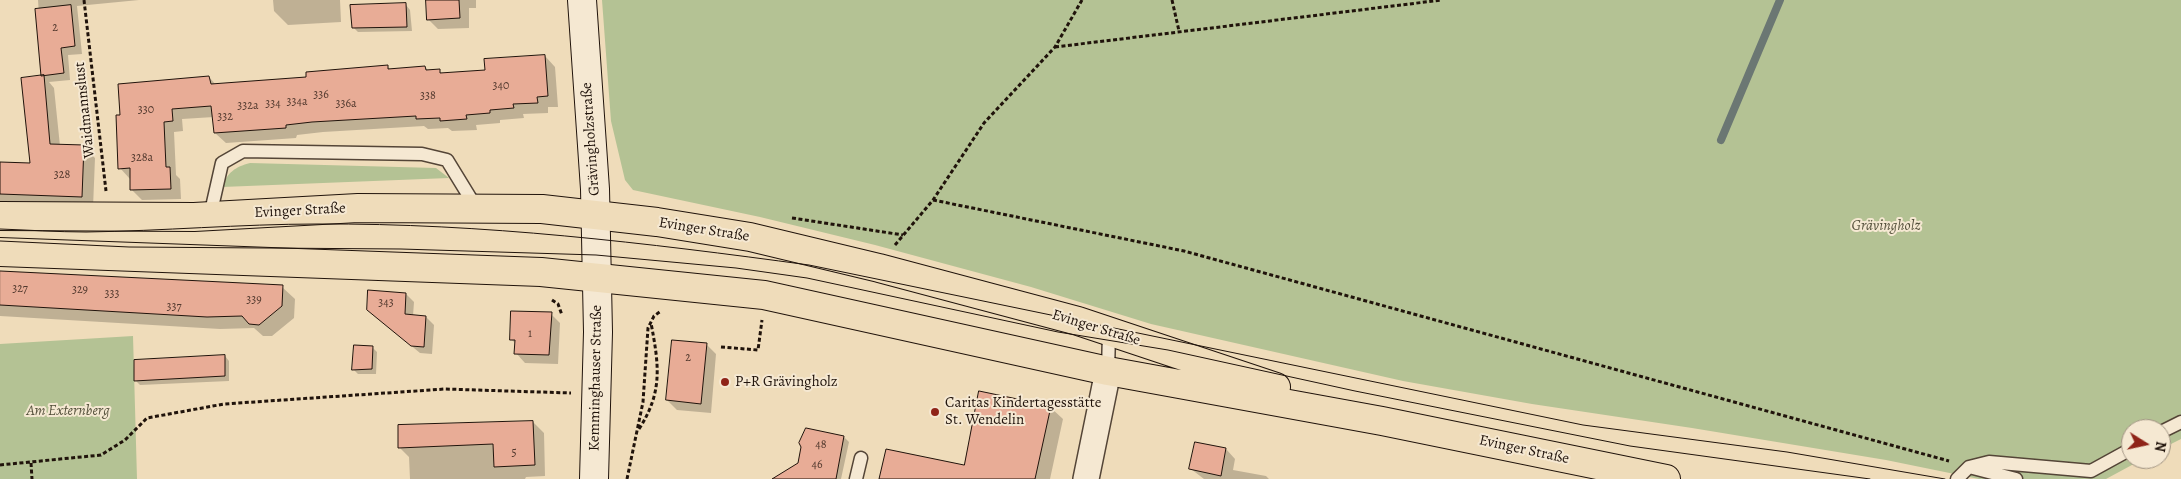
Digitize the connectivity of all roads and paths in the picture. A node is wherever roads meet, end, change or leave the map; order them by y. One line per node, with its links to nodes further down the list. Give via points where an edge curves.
1 (84, 0): 13 (path, Waidmannslust)
2 (582, 0): 10 (main road, Grävingholzstraße)
3 (1082, 0): 7 (path)
4 (1172, 0): 6 (path)
5 (1442, 0): 6 (path)
6 (1179, 31): 7 (path)
7 (1055, 47): 8 (path, via 984,123)
8 (933, 200): 15 (path, via 902,235); 30 (path, via 1184,251)
9 (478, 209): 10 (main road, Evinger Straße, via 542,209); 12 (main road, Evinger Straße, via 358,208); 12 (lane, via 447,160 422,154 243,151 222,163)
10 (595, 215): 15 (main road, Evinger Straße, via 750,237); 16 (main road, Grävingholzstraße)
11 (0, 216): 13 (main road, Evinger Straße)
12 (210, 216): 13 (main road, Evinger Straße)
13 (108, 217)
14 (0, 252): 16 (main road, Evinger Straße, via 384,264)
15 (879, 268): 20 (main road, Evinger Straße, via 1078,321)
16 (597, 277): 22 (main road, Evinger Straße, via 764,295); 23 (main road, Kemminghauser Straße)
17 (763, 312): 21 (path, via 758,350)
18 (654, 316): 19 (path)
19 (651, 322): 25 (path); 25 (path, via 658,359 658,381 647,416)
20 (1109, 333): 22 (lane); 24 (main road, Evinger Straße)
21 (721, 347)
22 (1108, 371): 24 (main road, Evinger Straße); 35 (street)
23 (597, 394): 28 (path, via 444,389 224,404 146,418 125,440 101,455); 32 (main road, Kemminghauser Straße)
24 (1382, 421): 36 (main road, Evinger Straße)
25 (638, 431): 33 (path)
26 (2121, 454): 30 (lane, via 2091,471 1989,462)
27 (861, 458): 34 (lane)
28 (31, 463): 29 (path); 31 (path)
29 (0, 466)
30 (1969, 468): 37 (lane); 38 (lane)
31 (32, 479)
32 (594, 479)
33 (626, 479)
34 (856, 479)
35 (1086, 479)
36 (1666, 479)
37 (1958, 479)
38 (2016, 479)

